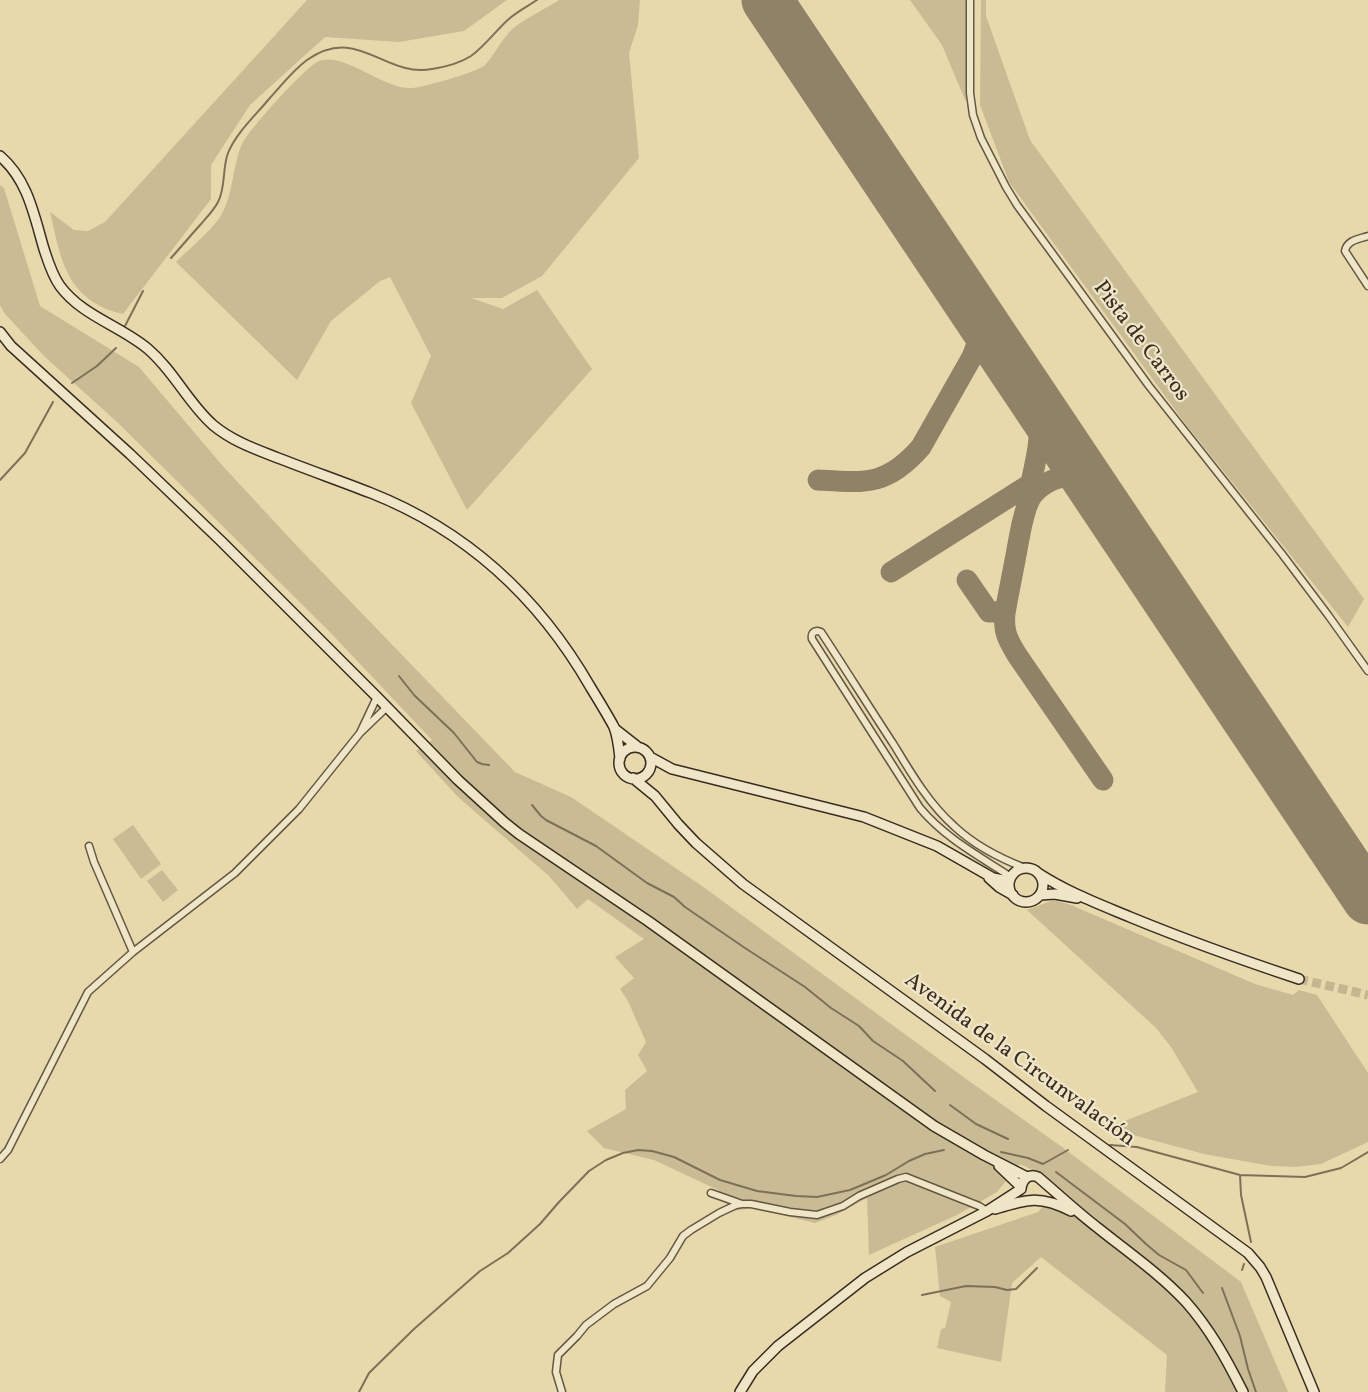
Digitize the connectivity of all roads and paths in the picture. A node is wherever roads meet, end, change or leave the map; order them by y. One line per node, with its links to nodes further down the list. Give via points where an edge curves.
1 (970, 0): 6 (street, Pista de Carros, via 973,115 1006,187 1149,386 1282,554)
2 (0, 156): 12 (main road, via 24,186 51,268 68,295 149,350 173,374 201,413 230,437 402,507 482,557 545,620 581,670)
3 (1368, 236): 4 (street, via 1348,243 1345,251)
4 (1368, 286)
5 (0, 332): 9 (main road, via 221,541)
6 (1368, 671)
7 (848, 674): 8 (street); 8 (street, via 821,632 813,632 812,639); 11 (street)
8 (839, 681): 13 (street)
9 (377, 697): 10 (main road); 14 (street)
10 (387, 707): 14 (street); 34 (main road, via 474,795 519,834 648,921 934,1126)
11 (882, 727): 13 (street); 20 (street)
12 (615, 729): 15 (main road); 17 (main road)
13 (873, 732): 22 (street)
14 (360, 733): 32 (street, via 299,809 235,873)
15 (638, 747): 16 (main road); 17 (main road, via 625,751)
16 (650, 757): 18 (main road); 19 (main road)
17 (620, 759): 21 (main road, via 621,771)
18 (672, 769): 19 (main road); 27 (main road, via 864,817 937,846)
19 (648, 772): 21 (main road); 23 (main road)
20 (915, 777): 22 (street); 25 (street, via 942,815 963,834)
21 (633, 778): 23 (main road)
22 (905, 783): 28 (street, via 931,820)
23 (655, 796): 47 (main road, Avenida de la Circunvalación, via 696,843 743,884 1248,1253 1266,1277)
24 (89, 846): 32 (street)
25 (1025, 868): 26 (main road); 28 (main road, via 1017,870)
26 (1038, 873): 30 (main road, via 1043,881); 31 (main road)
27 (987, 876): 28 (main road); 29 (main road)
28 (1010, 879): 29 (main road)
29 (1013, 895): 30 (main road, via 1026,902)
30 (1040, 895): 31 (main road, via 1063,895)
31 (1097, 903): 33 (main road)
32 (133, 952): 35 (street, via 88,992 12,1143)
33 (1299, 979)
34 (986, 1156): 36 (main road); 38 (main road)
35 (0, 1159)
36 (1027, 1177): 37 (main road, via 1035,1176); 38 (main road)
37 (1044, 1183): 40 (main road, via 1042,1194); 43 (main road)
38 (1021, 1188): 40 (main road, via 1025,1197); 42 (main road)
39 (711, 1192): 41 (street)
40 (1033, 1199): 42 (main road); 43 (main road, via 1057,1204)
41 (742, 1204): 42 (street, via 818,1215 906,1177); 44 (street, via 719,1213 683,1236 647,1286 586,1324 558,1355 556,1372)
42 (987, 1211): 45 (main road, via 865,1278 778,1346 753,1371)
43 (1086, 1219): 46 (main road, via 1153,1270 1187,1303 1211,1335)
44 (562, 1392)
45 (740, 1392)
46 (1243, 1392)
47 (1314, 1392)

